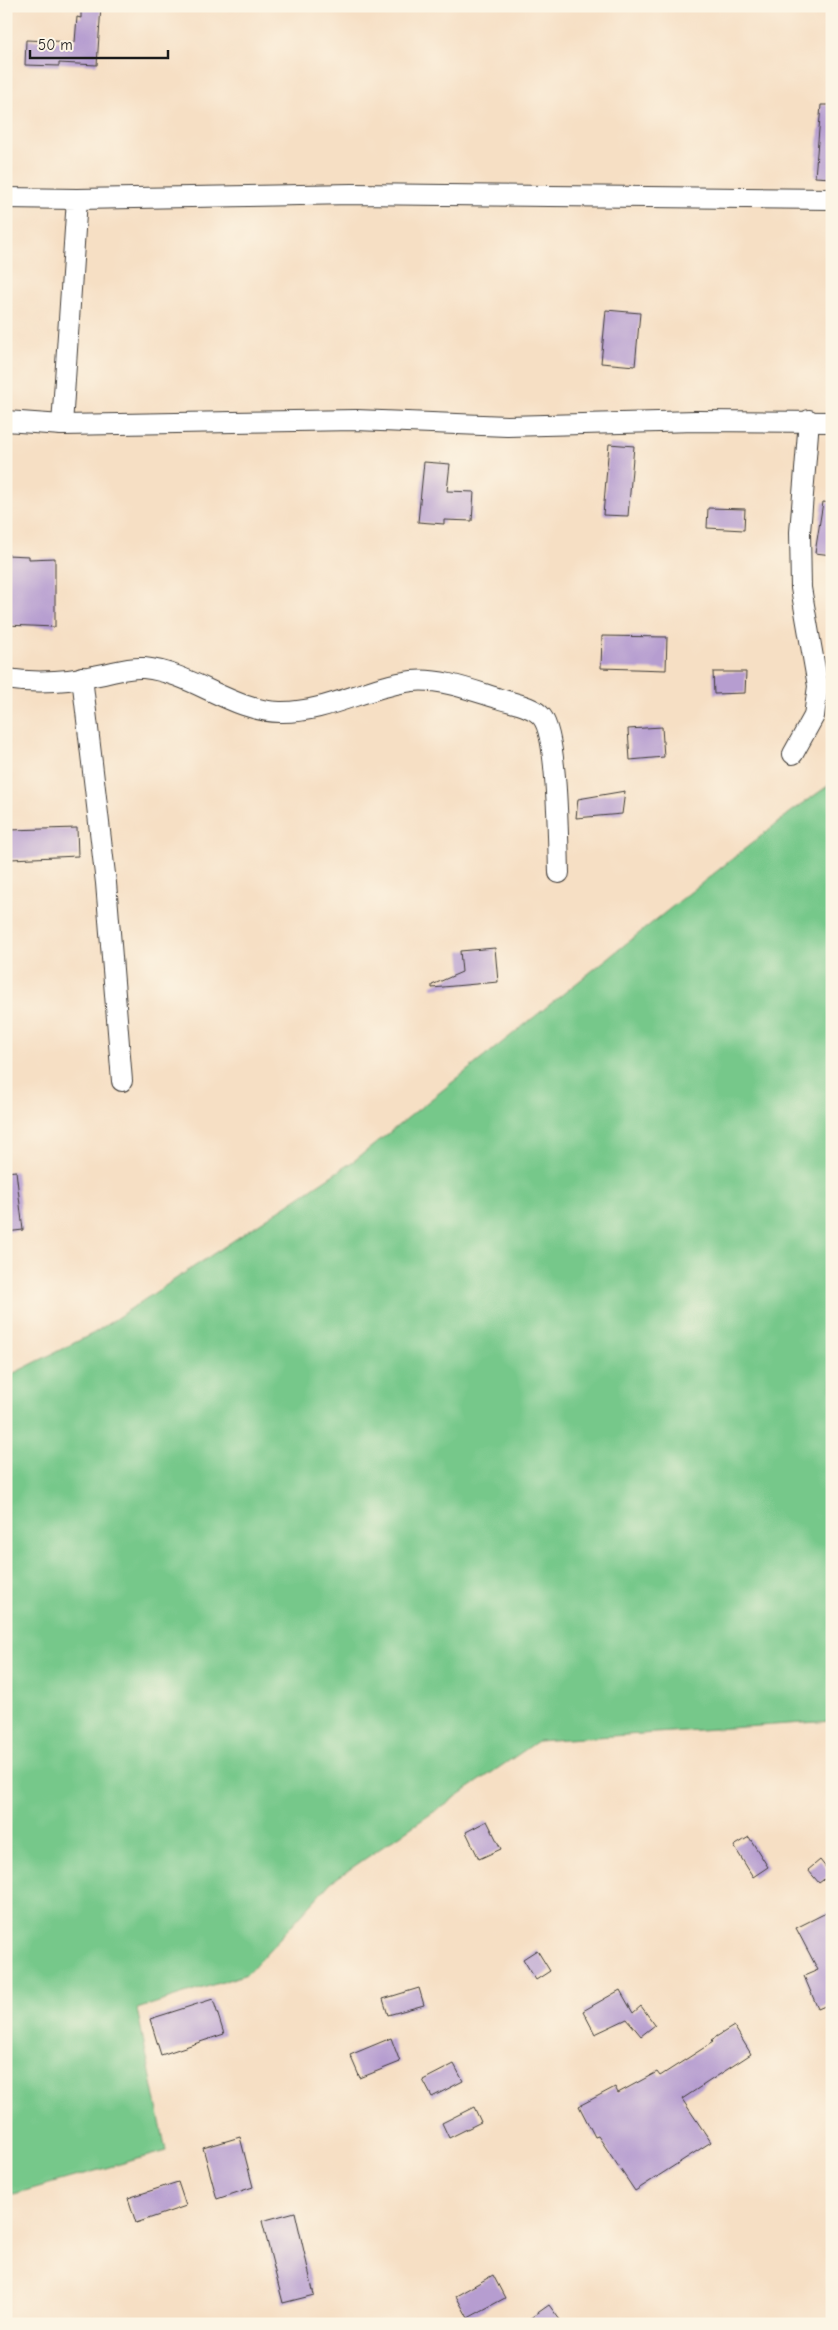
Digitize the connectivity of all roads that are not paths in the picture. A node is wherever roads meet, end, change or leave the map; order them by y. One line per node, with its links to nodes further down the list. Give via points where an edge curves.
1 (6, 198): 2 (street)
2 (76, 199): 3 (street, via 352,194); 7 (street)
3 (832, 199)
4 (809, 420): 6 (street); 7 (street, via 507,426 356,420); 10 (street, via 800,532 801,588 818,686 814,716)
5 (6, 421): 7 (street)
6 (832, 422)
7 (62, 426)
8 (82, 677): 9 (street, via 58,682); 11 (street, via 126,668 146,668 182,677 249,707 280,712 314,707 414,681 442,683 534,710 545,722 554,763); 12 (street, via 106,883)
9 (6, 679)
10 (793, 754)
11 (559, 874)
12 (122, 1081)

